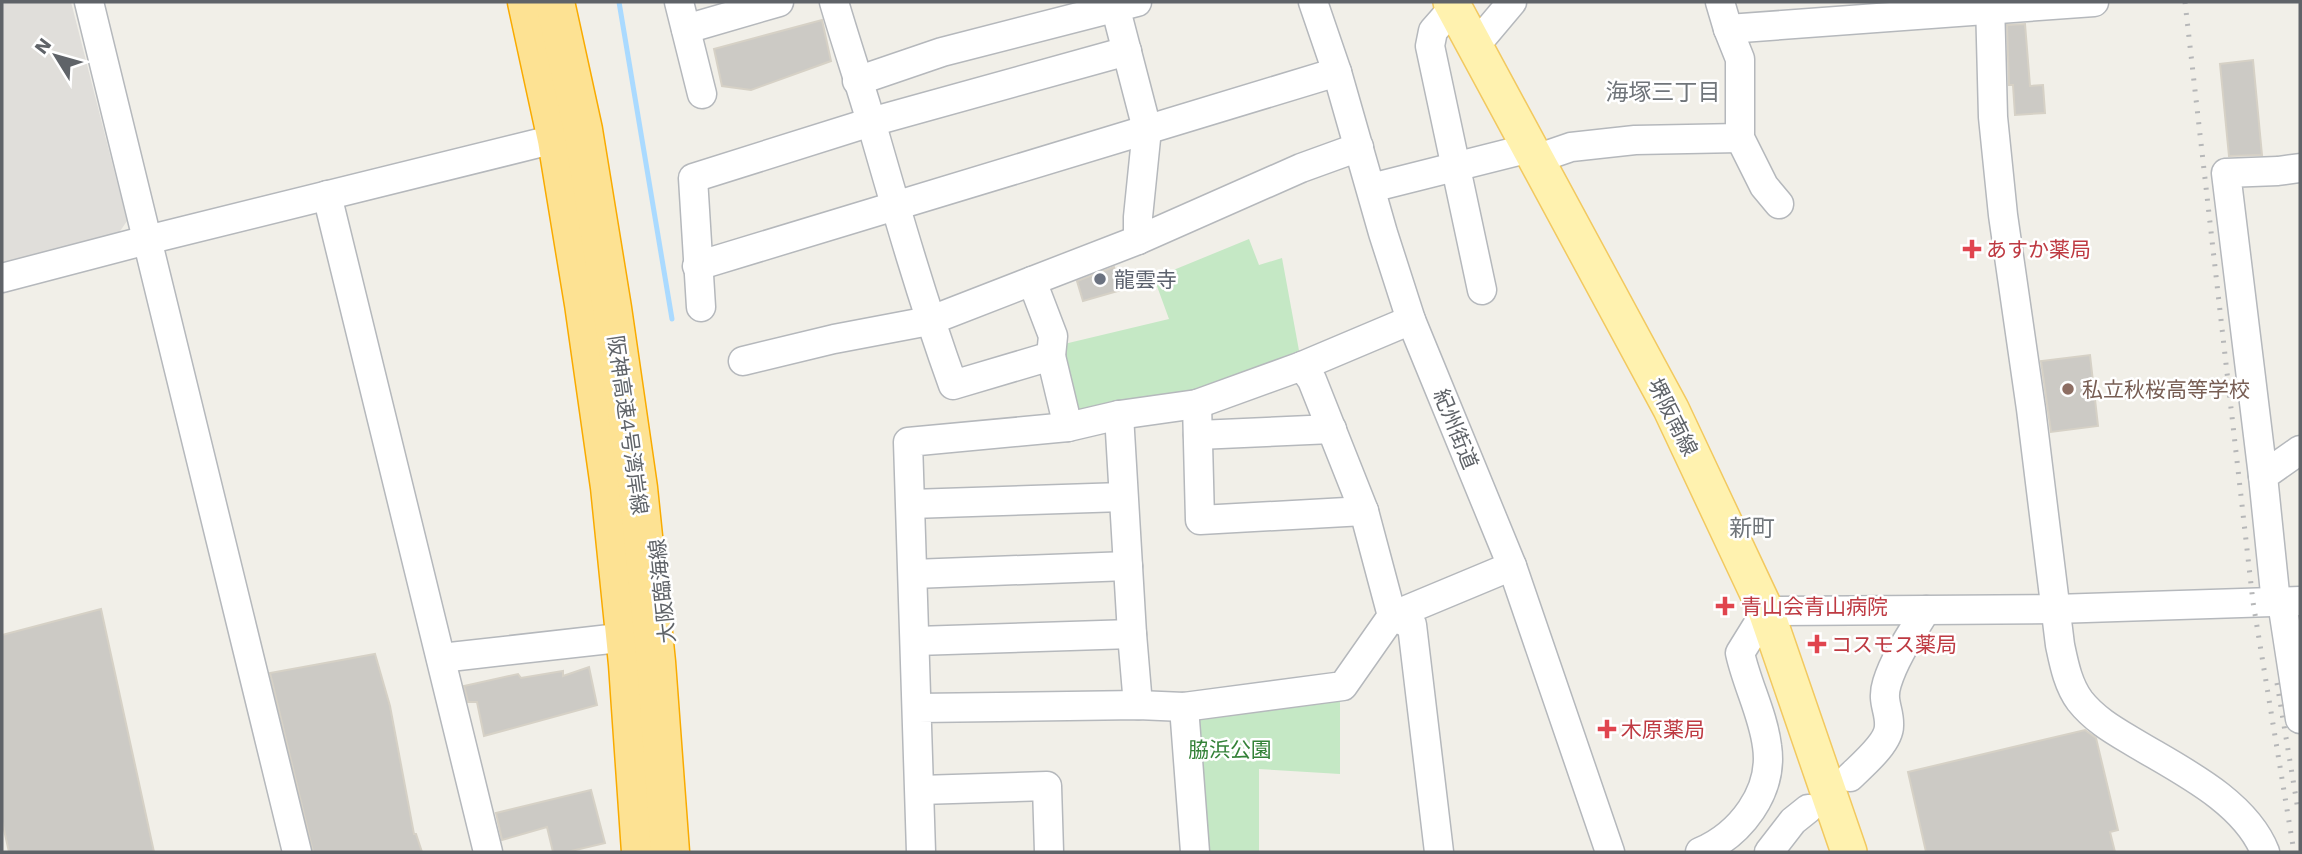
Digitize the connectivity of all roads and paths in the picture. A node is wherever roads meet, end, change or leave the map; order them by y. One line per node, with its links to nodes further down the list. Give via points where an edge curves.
1 (89, 2): 36 (street)
2 (500, 2): 26 (highway)
3 (510, 2): 26 (main road)
4 (527, 2): 80 (highway, 阪神高速4号湾岸線, via 561,168 610,487)
5 (555, 2): 81 (highway, 阪神高速4号湾岸線, via 583,130 638,488)
6 (568, 2): 82 (main road, 大阪臨海線, via 594,113 641,411 659,550)
7 (779, 2): 17 (street)
8 (834, 2): 22 (street)
9 (1313, 2): 21 (street, 紀州街道)
10 (1720, 2): 18 (street)
11 (2094, 2): 15 (street)
12 (1510, 3): 19 (street)
13 (1122, 4): 16 (street); 20 (street)
14 (1453, 4): 19 (main road, 堺阪南線); 30 (street, via 1433,30 1430,46)
15 (1990, 5): 18 (street); 62 (street, via 2000,191)
16 (1040, 14): 22 (street)
17 (682, 15): 23 (street)
18 (1728, 29): 27 (street, via 1740,59)
19 (1475, 46): 29 (main road, 堺阪南線)
20 (1126, 51): 24 (street); 25 (street)
21 (1336, 72): 25 (street); 28 (street, 紀州街道)
22 (858, 81): 24 (street)
23 (702, 94)
24 (871, 122): 35 (street); 38 (street, via 693,178)
25 (1147, 129): 35 (street); 37 (street)
26 (537, 133): 33 (street); 67 (main road, via 597,503)
27 (1740, 138): 29 (street, via 1635,140); 34 (street, via 1764,186)
28 (1359, 148): 32 (street, 紀州街道); 37 (street, via 1301,168)
29 (1533, 153): 30 (street); 64 (main road, 堺阪南線, via 1671,409)
30 (1455, 167): 32 (street); 41 (street)
31 (2300, 168): 54 (street, via 2226,173)
32 (1371, 188): 43 (street, 紀州街道)
33 (327, 195): 36 (street); 69 (street)
34 (1779, 204)
35 (894, 207): 38 (street); 44 (street)
36 (147, 240): 39 (street); 77 (street)
37 (1138, 240): 40 (street)
38 (697, 266): 42 (street)
39 (2, 278)
40 (1032, 281): 44 (street); 45 (street, via 1053,337)
41 (1482, 290)
42 (701, 307)
43 (1411, 320): 47 (street); 59 (street, 紀州街道)
44 (929, 321): 45 (street, via 953,385); 46 (street)
45 (1051, 356): 50 (street)
46 (743, 361)
47 (1302, 366): 48 (street); 51 (street)
48 (1197, 404): 49 (street); 52 (street)
49 (1119, 415): 50 (street); 55 (street)
50 (1068, 426): 56 (street, via 908,442)
51 (1332, 429): 52 (street); 57 (street)
52 (1198, 435): 57 (street, via 1200,520)
53 (2300, 450): 54 (street)
54 (2263, 476): 61 (street)
55 (1123, 496): 56 (street); 58 (street)
56 (911, 504): 60 (street)
57 (1364, 511): 65 (street)
58 (1128, 566): 60 (street); 66 (street)
59 (1512, 566): 65 (street); 87 (street, 紀州街道)
60 (913, 574): 68 (street)
61 (2286, 602): 62 (street); 73 (street)
62 (2055, 608): 63 (street); 91 (street, via 2066,674 2079,700 2102,723 2217,795 2241,816)
63 (1926, 610): 64 (street); 74 (street, via 1886,685 1886,737)
64 (1766, 611): 88 (street, via 1740,653 1768,748 1762,789 1743,822); 90 (main road, 堺阪南線)
65 (1392, 616): 71 (street, via 1343,686); 86 (street, via 1412,625)
66 (1132, 634): 68 (street); 70 (street)
67 (610, 639): 69 (street); 79 (main road)
68 (916, 641): 72 (street)
69 (441, 658): 78 (street)
70 (1138, 705): 71 (street); 72 (street)
71 (1184, 707): 85 (street)
72 (918, 708): 75 (street)
73 (2300, 719)
74 (1850, 777)
75 (920, 790): 83 (street); 84 (street, via 1047,786)
76 (1808, 809): 89 (street)
77 (297, 852)
78 (488, 852)
79 (625, 852)
80 (641, 852)
81 (670, 852)
82 (684, 852)
83 (921, 852)
84 (1049, 852)
85 (1195, 852)
86 (1439, 852)
87 (1611, 852)
88 (1700, 852)
89 (1769, 852)
90 (1849, 852)
91 (2265, 852)

